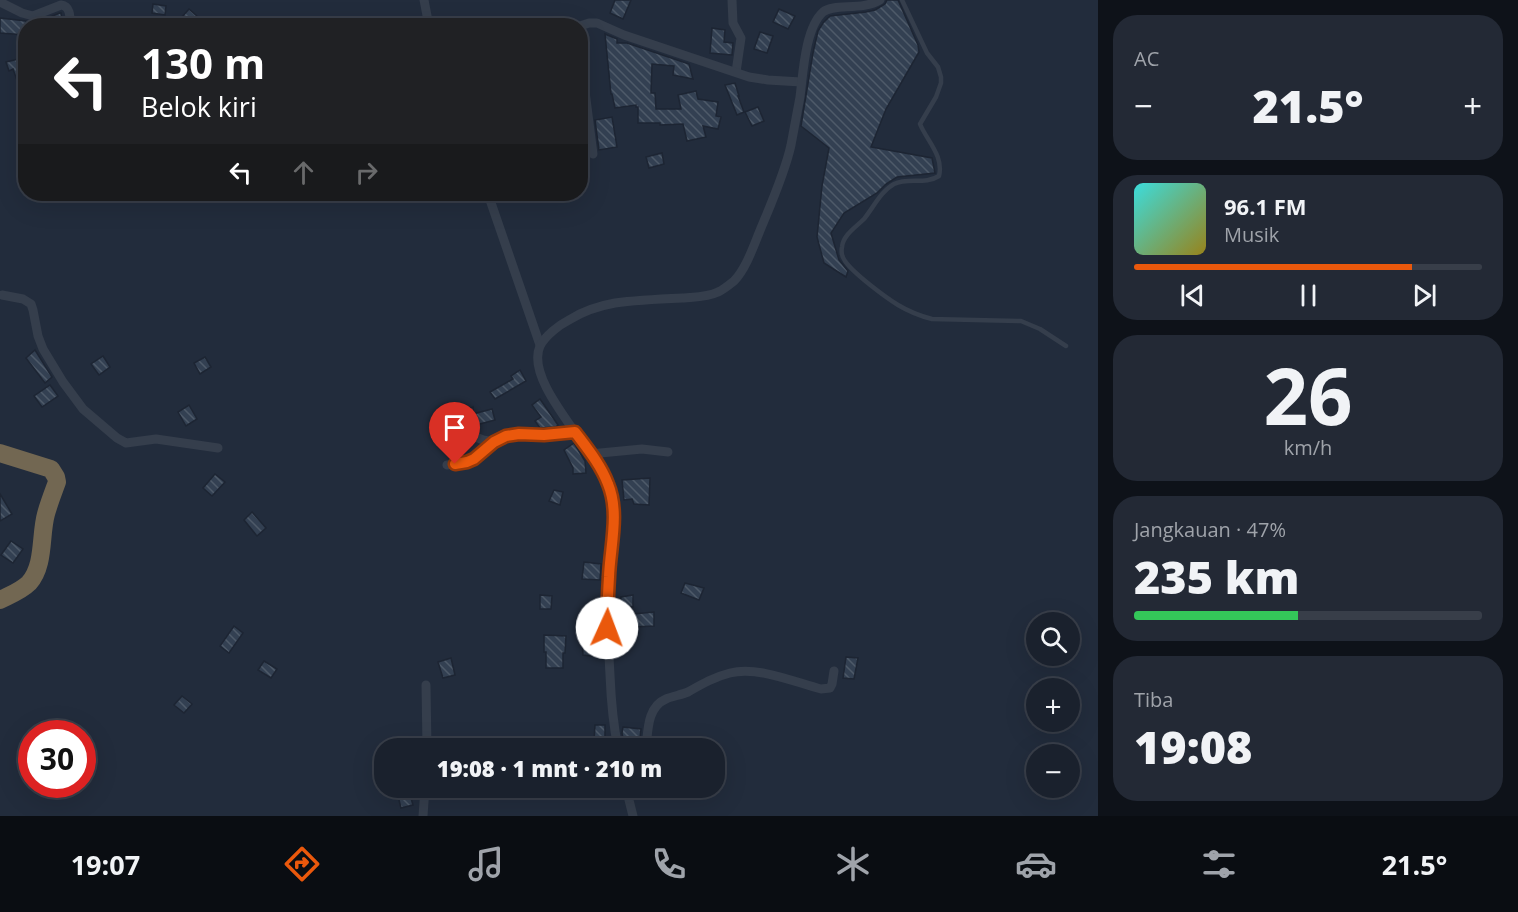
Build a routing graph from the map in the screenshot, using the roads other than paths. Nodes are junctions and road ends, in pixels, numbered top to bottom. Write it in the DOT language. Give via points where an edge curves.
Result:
graph roads {
  1 [pos="424,0"];
  2 [pos="732,0"];
  3 [pos="880,0"];
  4 [pos="902,0"];
  5 [pos="0,2"];
  6 [pos="69,18"];
  7 [pos="427,18"];
  8 [pos="588,23"];
  9 [pos="736,72"];
  10 [pos="801,82"];
  11 [pos="588,115"];
  12 [pos="593,154"];
  13 [pos="490,201"];
  14 [pos="1,293"];
  15 [pos="540,345"];
  16 [pos="1066,346"];
  17 [pos="575,432"];
  18 [pos="471,435"];
  19 [pos="494,442"];
  20 [pos="218,448"];
  21 [pos="668,452"];
  22 [pos="0,453"];
  23 [pos="591,454"];
  24 [pos="447,465"];
  25 [pos="0,600"];
  26 [pos="834,670"];
  27 [pos="426,685"];
  28 [pos="427,738"];
  29 [pos="617,738"];
  30 [pos="648,738"];
  31 [pos="424,798"];
  32 [pos="629,798"];
  33 [pos="423,816"];
  34 [pos="633,816"];
  1 -- 7 [label="street"];
  2 -- 9 [label="street" via="733,23 741,38"];
  3 -- 10 [label="street" via="824,12 812,31"];
  4 -- 16 [label="lane" via="941,77 936,97 920,124 936,153 939,176 889,187 844,239 842,256 861,277 919,315 932,319 1022,321"];
  5 -- 6 [label="street" via="32,16 61,5 67,7"];
  8 -- 9 [label="street" via="597,23"];
  9 -- 10 [label="street" via="759,79"];
  10 -- 15 [label="street" via="790,148 748,259 735,280 717,293 614,303 583,311 558,326"];
  11 -- 12 [label="street"];
  13 -- 15 [label="street"];
  14 -- 20 [label="street" via="31,304 43,349 63,382 83,410 117,438 126,443 156,439"];
  15 -- 17 [label="street" via="537,364 542,379"];
  17 -- 19 [label="street" via="512,434"];
  17 -- 23 [label="street"];
  18 -- 19 [label="street"];
  19 -- 24 [label="street" via="474,459"];
  21 -- 23 [label="street" via="642,449"];
  22 -- 25 [label="highway" via="51,469 57,482 45,515 40,555 32,579"];
  23 -- 29 [label="street" via="608,483 614,510 607,628"];
  26 -- 30 [label="street" via="832,684 826,689 758,671 732,672 704,682 655,708"];
  27 -- 28 [label="street"];
  31 -- 33 [label="street"];
  32 -- 34 [label="street"];
}
